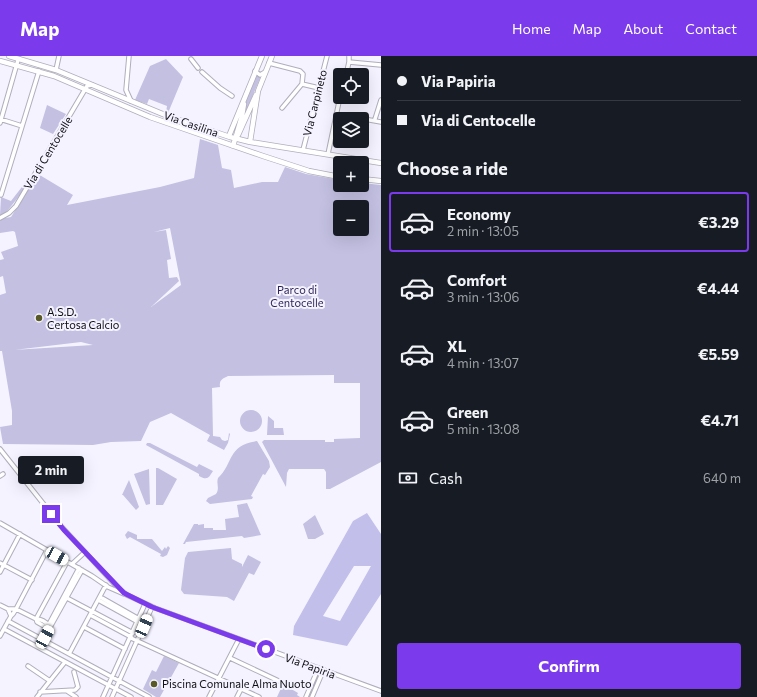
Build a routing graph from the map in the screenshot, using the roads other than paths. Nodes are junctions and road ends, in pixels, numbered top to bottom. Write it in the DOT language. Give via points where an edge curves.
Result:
graph roads {
  1 [pos="11,56"];
  2 [pos="59,56"];
  3 [pos="129,56"];
  4 [pos="262,56"];
  5 [pos="272,56"];
  6 [pos="327,56"];
  7 [pos="349,56"];
  8 [pos="20,59"];
  9 [pos="191,59"];
  10 [pos="0,61"];
  11 [pos="349,62"];
  12 [pos="269,63"];
  13 [pos="10,64"];
  14 [pos="17,65"];
  15 [pos="381,65"];
  16 [pos="198,68"];
  17 [pos="348,68"];
  18 [pos="56,70"];
  19 [pos="39,71"];
  20 [pos="256,71"];
  21 [pos="202,72"];
  22 [pos="265,72"];
  23 [pos="302,84"];
  24 [pos="92,85"];
  25 [pos="319,88"];
  26 [pos="86,89"];
  27 [pos="258,91"];
  28 [pos="232,96"];
  29 [pos="245,96"];
  30 [pos="381,100"];
  31 [pos="132,102"];
  32 [pos="282,108"];
  33 [pos="379,110"];
  34 [pos="375,119"];
  35 [pos="0,120"];
  36 [pos="369,120"];
  37 [pos="381,122"];
  38 [pos="22,126"];
  39 [pos="333,129"];
  40 [pos="229,136"];
  41 [pos="235,138"];
  42 [pos="250,142"];
  43 [pos="233,146"];
  44 [pos="303,150"];
  45 [pos="328,154"];
  46 [pos="381,163"];
  47 [pos="333,176"];
  48 [pos="369,180"];
  49 [pos="381,181"];
  50 [pos="1,195"];
  51 [pos="0,218"];
  52 [pos="0,449"];
  53 [pos="0,523"];
  54 [pos="20,534"];
  55 [pos="47,550"];
  56 [pos="85,552"];
  57 [pos="68,562"];
  58 [pos="2,564"];
  59 [pos="72,564"];
  60 [pos="80,569"];
  61 [pos="0,572"];
  62 [pos="32,580"];
  63 [pos="107,586"];
  64 [pos="127,594"];
  65 [pos="66,597"];
  66 [pos="101,600"];
  67 [pos="145,604"];
  68 [pos="0,605"];
  69 [pos="152,607"];
  70 [pos="8,609"];
  71 [pos="16,609"];
  72 [pos="93,613"];
  73 [pos="10,616"];
  74 [pos="36,619"];
  75 [pos="8,621"];
  76 [pos="138,621"];
  77 [pos="50,626"];
  78 [pos="85,628"];
  79 [pos="4,629"];
  80 [pos="0,636"];
  81 [pos="132,636"];
  82 [pos="239,639"];
  83 [pos="42,640"];
  84 [pos="138,641"];
  85 [pos="125,649"];
  86 [pos="70,655"];
  87 [pos="230,658"];
  88 [pos="121,660"];
  89 [pos="65,662"];
  90 [pos="128,663"];
  91 [pos="28,666"];
  92 [pos="318,669"];
  93 [pos="323,671"];
  94 [pos="74,672"];
  95 [pos="316,676"];
  96 [pos="113,678"];
  97 [pos="219,678"];
  98 [pos="320,678"];
  99 [pos="50,681"];
  100 [pos="120,681"];
  101 [pos="283,683"];
  102 [pos="109,685"];
  103 [pos="116,689"];
  104 [pos="241,689"];
  105 [pos="67,691"];
  106 [pos="381,691"];
  107 [pos="39,695"];
  108 [pos="76,697"];
  109 [pos="103,697"];
  110 [pos="112,697"];
  111 [pos="131,697"];
  112 [pos="149,697"];
  113 [pos="209,697"];
  114 [pos="236,697"];
  115 [pos="259,697"];
  116 [pos="306,697"];
  117 [pos="312,697"];
  1 -- 8 [label="main road, Via Casilina"];
  1 -- 13 [label="street" via="13,59"];
  2 -- 18 [label="street"];
  3 -- 31 [label="street" via="126,90"];
  4 -- 20 [label="main road"];
  5 -- 12 [label="main road"];
  6 -- 25 [label="street, Via Carpineto"];
  7 -- 11 [label="street"];
  8 -- 14 [label="street"];
  8 -- 18 [label="main road, Via Casilina"];
  9 -- 16 [label="street"];
  10 -- 13 [label="main road, Via Casilina"];
  11 -- 15 [label="street"];
  11 -- 17 [label="street"];
  12 -- 22 [label="main road"];
  12 -- 23 [label="street" via="300,71 303,74"];
  13 -- 14 [label="main road, Via Casilina"];
  14 -- 19 [label="main road, Via Casilina"];
  14 -- 35 [label="street"];
  18 -- 24 [label="main road, Via Casilina"];
  19 -- 26 [label="main road, Via Casilina"];
  19 -- 38 [label="street"];
  20 -- 22 [label="street" via="260,75"];
  20 -- 29 [label="main road"];
  21 -- 28 [label="street"];
  22 -- 27 [label="main road"];
  23 -- 25 [label="street"];
  23 -- 32 [label="street"];
  24 -- 26 [label="street, Via di Centocelle"];
  24 -- 31 [label="main road, Via Casilina"];
  25 -- 44 [label="street, Via Carpineto"];
  26 -- 43 [label="main road, Via Casilina" via="150,117"];
  26 -- 51 [label="street, Via di Centocelle" via="16,206"];
  27 -- 41 [label="main road"];
  27 -- 42 [label="main road"];
  29 -- 40 [label="main road"];
  29 -- 41 [label="main road"];
  30 -- 33 [label="street"];
  31 -- 40 [label="main road, Via Casilina"];
  33 -- 34 [label="street"];
  35 -- 38 [label="street"];
  36 -- 37 [label="street"];
  38 -- 50 [label="street"];
  39 -- 45 [label="street"];
  40 -- 41 [label="main road, Via Casilina"];
  41 -- 42 [label="main road, Via Casilina"];
  41 -- 43 [label="main road"];
  42 -- 44 [label="main road, Via Casilina"];
  43 -- 47 [label="main road, Via Casilina" via="309,171"];
  44 -- 45 [label="main road, Via Casilina"];
  45 -- 46 [label="main road, Via Casilina"];
  48 -- 49 [label="main road"];
  52 -- 56 [label="street"];
  53 -- 54 [label="street"];
  54 -- 55 [label="street"];
  54 -- 58 [label="street"];
  55 -- 57 [label="street"];
  55 -- 62 [label="street"];
  56 -- 59 [label="street"];
  56 -- 64 [label="street" via="119,589"];
  57 -- 59 [label="street"];
  57 -- 74 [label="street"];
  58 -- 61 [label="street"];
  58 -- 62 [label="street"];
  59 -- 60 [label="street"];
  60 -- 63 [label="street"];
  60 -- 65 [label="street"];
  62 -- 71 [label="street"];
  63 -- 64 [label="street"];
  63 -- 66 [label="street"];
  63 -- 72 [label="street"];
  64 -- 67 [label="street"];
  65 -- 72 [label="street"];
  65 -- 77 [label="street"];
  66 -- 72 [label="street"];
  66 -- 76 [label="street"];
  67 -- 69 [label="street"];
  67 -- 76 [label="street"];
  68 -- 70 [label="street"];
  69 -- 82 [label="street"];
  69 -- 84 [label="street"];
  70 -- 71 [label="street"];
  70 -- 73 [label="street"];
  71 -- 73 [label="street"];
  71 -- 74 [label="street"];
  72 -- 78 [label="street"];
  72 -- 81 [label="street"];
  73 -- 75 [label="street"];
  74 -- 77 [label="street" via="44,626"];
  75 -- 79 [label="street"];
  75 -- 83 [label="street"];
  76 -- 81 [label="street"];
  77 -- 83 [label="street"];
  78 -- 85 [label="street"];
  78 -- 86 [label="street"];
  79 -- 80 [label="street"];
  79 -- 89 [label="street"];
  81 -- 84 [label="street"];
  81 -- 85 [label="street"];
  82 -- 87 [label="street"];
  82 -- 92 [label="street, Via Papiria"];
  83 -- 86 [label="street"];
  84 -- 90 [label="street"];
  84 -- 97 [label="street"];
  85 -- 88 [label="street"];
  86 -- 96 [label="street"];
  87 -- 97 [label="street"];
  87 -- 101 [label="street"];
  88 -- 90 [label="street"];
  88 -- 96 [label="street"];
  89 -- 99 [label="street"];
  89 -- 102 [label="street"];
  90 -- 100 [label="street"];
  91 -- 99 [label="street"];
  92 -- 93 [label="street, Via Papiria"];
  92 -- 95 [label="street"];
  93 -- 98 [label="street"];
  93 -- 106 [label="street, Via Papiria"];
  94 -- 105 [label="street" via="78,687"];
  95 -- 98 [label="street" via="319,675"];
  95 -- 116 [label="street"];
  96 -- 100 [label="street"];
  96 -- 102 [label="street"];
  97 -- 104 [label="street"];
  97 -- 113 [label="street"];
  98 -- 117 [label="street"];
  99 -- 107 [label="street"];
  100 -- 103 [label="street"];
  100 -- 112 [label="street"];
  102 -- 103 [label="street"];
  102 -- 109 [label="street"];
  103 -- 110 [label="street"];
  103 -- 111 [label="street"];
  104 -- 114 [label="street"];
  104 -- 115 [label="street"];
  105 -- 107 [label="street"];
  105 -- 108 [label="street"];
}
